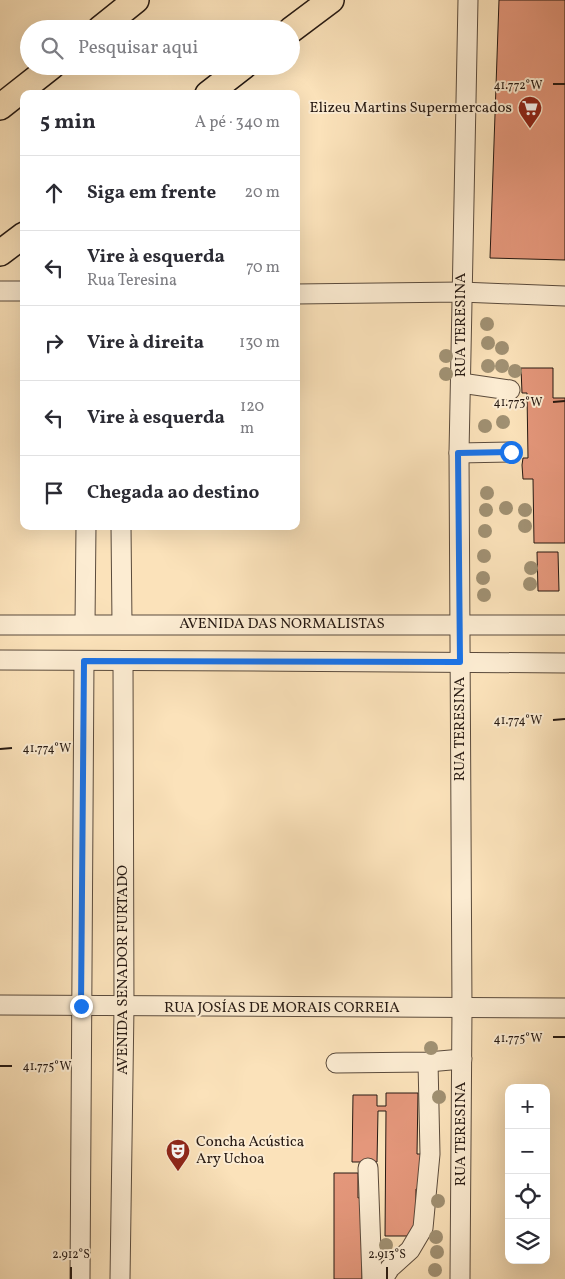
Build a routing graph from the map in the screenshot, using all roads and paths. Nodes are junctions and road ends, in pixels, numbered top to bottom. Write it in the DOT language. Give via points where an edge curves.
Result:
graph roads {
  1 [pos="136,0"];
  2 [pos="331,0"];
  3 [pos="468,0"];
  4 [pos="111,20"];
  5 [pos="300,23"];
  6 [pos="41,75"];
  7 [pos="232,75"];
  8 [pos="22,90"];
  9 [pos="213,90"];
  10 [pos="20,91"];
  11 [pos="0,107"];
  12 [pos="20,237"];
  13 [pos="0,253"];
  14 [pos="0,291"];
  15 [pos="20,291"];
  16 [pos="460,292"];
  17 [pos="300,294"];
  18 [pos="565,296"];
  19 [pos="462,383"];
  20 [pos="510,390"];
  21 [pos="511,452"];
  22 [pos="458,453"];
  23 [pos="86,530"];
  24 [pos="121,530"];
  25 [pos="85,624"];
  26 [pos="122,624"];
  27 [pos="565,624"];
  28 [pos="0,625"];
  29 [pos="458,625"];
  30 [pos="0,660"];
  31 [pos="84,661"];
  32 [pos="122,662"];
  33 [pos="460,662"];
  34 [pos="565,663"];
  35 [pos="0,1005"];
  36 [pos="81,1006"];
  37 [pos="124,1007"];
  38 [pos="565,1008"];
  39 [pos="462,1009"];
  40 [pos="462,1059"];
  41 [pos="428,1062"];
  42 [pos="336,1063"];
  43 [pos="462,1153"];
  44 [pos="430,1154"];
  45 [pos="368,1168"];
  46 [pos="80,1279"];
  47 [pos="120,1279"];
  48 [pos="372,1279"];
  49 [pos="383,1279"];
  50 [pos="460,1279"];
  1 -- 4 [label="main road"];
  2 -- 5 [label="main road"];
  3 -- 16 [label="street, RUA TERESINA"];
  6 -- 8 [label="main road"];
  7 -- 9 [label="main road"];
  10 -- 11 [label="main road"];
  12 -- 13 [label="main road"];
  14 -- 15 [label="street"];
  16 -- 17 [label="street"];
  16 -- 18 [label="street"];
  16 -- 19 [label="street, RUA TERESINA"];
  19 -- 20 [label="street"];
  19 -- 22 [label="street, RUA TERESINA"];
  21 -- 22 [label="street"];
  22 -- 29 [label="street, RUA TERESINA"];
  23 -- 25 [label="street"];
  24 -- 26 [label="street"];
  25 -- 26 [label="street, AVENIDA DAS NORMALISTAS"];
  25 -- 28 [label="street, AVENIDA DAS NORMALISTAS"];
  26 -- 29 [label="street, AVENIDA DAS NORMALISTAS"];
  27 -- 29 [label="street, AVENIDA DAS NORMALISTAS"];
  29 -- 33 [label="street, RUA TERESINA"];
  30 -- 31 [label="street"];
  31 -- 32 [label="street"];
  31 -- 36 [label="street"];
  32 -- 33 [label="street"];
  32 -- 37 [label="street, AVENIDA SENADOR FURTADO"];
  33 -- 34 [label="street"];
  33 -- 39 [label="street, RUA TERESINA"];
  35 -- 36 [label="street, RUA JOSÍAS DE MORAIS CORREIA"];
  36 -- 37 [label="street, RUA JOSÍAS DE MORAIS CORREIA"];
  36 -- 46 [label="street"];
  37 -- 39 [label="street, RUA JOSÍAS DE MORAIS CORREIA"];
  37 -- 47 [label="street, AVENIDA SENADOR FURTADO"];
  38 -- 39 [label="street, RUA JOSÍAS DE MORAIS CORREIA"];
  39 -- 40 [label="street, RUA TERESINA"];
  40 -- 41 [label="street"];
  40 -- 43 [label="street, RUA TERESINA"];
  41 -- 42 [label="street"];
  41 -- 44 [label="street"];
  43 -- 44 [label="street"];
  43 -- 50 [label="street, RUA TERESINA"];
  44 -- 49 [label="street" via="423,1228 410,1250"];
  45 -- 48 [label="street"];
}
